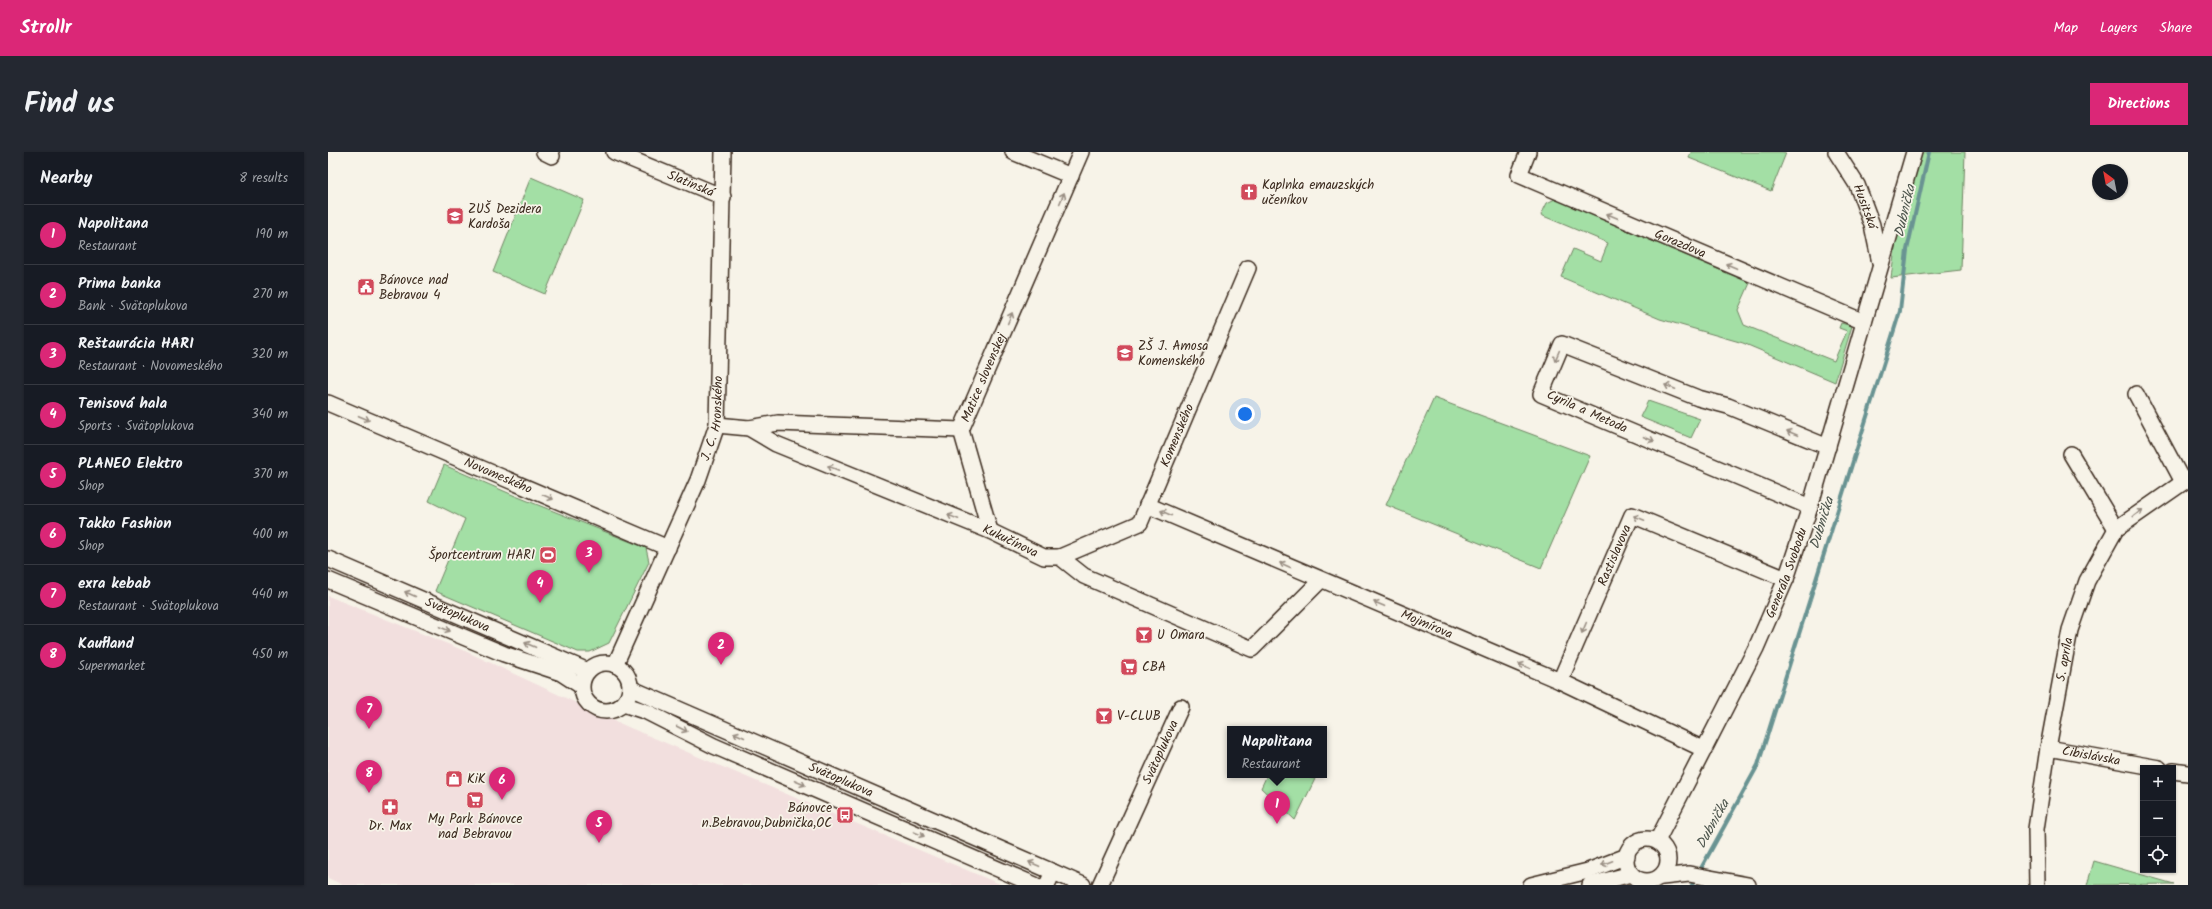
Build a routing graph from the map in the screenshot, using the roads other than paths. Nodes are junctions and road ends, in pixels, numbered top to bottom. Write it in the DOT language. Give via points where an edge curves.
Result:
graph roads {
  1 [pos="614,152"];
  2 [pos="723,152"];
  3 [pos="1013,152"];
  4 [pos="1081,152"];
  5 [pos="1528,152"];
  6 [pos="1836,152"];
  7 [pos="1914,152"];
  8 [pos="1071,176"];
  9 [pos="723,197"];
  10 [pos="1881,266"];
  11 [pos="1248,268"];
  12 [pos="1864,322"];
  13 [pos="2136,394"];
  14 [pos="328,403"];
  15 [pos="717,425"];
  16 [pos="748,428"];
  17 [pos="961,430"];
  18 [pos="1828,447"];
  19 [pos="2071,454"];
  20 [pos="2186,481"];
  21 [pos="1147,505"];
  22 [pos="1810,507"];
  23 [pos="990,531"];
  24 [pos="2113,534"];
  25 [pos="668,548"];
  26 [pos="1060,557"];
  27 [pos="328,559"];
  28 [pos="1786,578"];
  29 [pos="328,580"];
  30 [pos="1321,580"];
  31 [pos="615,665"];
  32 [pos="588,671"];
  33 [pos="1560,681"];
  34 [pos="581,686"];
  35 [pos="630,688"];
  36 [pos="623,704"];
  37 [pos="1181,707"];
  38 [pos="2048,748"];
  39 [pos="1703,749"];
  40 [pos="2142,765"];
  41 [pos="2176,771"];
  42 [pos="2188,773"];
  43 [pos="1657,841"];
  44 [pos="1627,856"];
  45 [pos="1669,861"];
  46 [pos="1631,874"];
  47 [pos="1690,874"];
  48 [pos="1662,877"];
  49 [pos="1050,879"];
  50 [pos="1035,885"];
  51 [pos="1083,885"];
  52 [pos="1100,885"];
  53 [pos="1531,885"];
  54 [pos="1590,885"];
  55 [pos="1748,885"];
  56 [pos="2037,885"];
  1 -- 9 [label="street, Slatinská"];
  2 -- 9 [label="street, J. C. Hronského"];
  3 -- 8 [label="street"];
  4 -- 8 [label="street, Matice slovenskej"];
  12 -- 5 [label="street, Gorazdova, one-way" via="1518,175"];
  6 -- 10 [label="street, Husitská" via="1857,185 1872,225"];
  7 -- 10 [label="street, Generála Svobodu"];
  17 -- 8 [label="street, Matice slovenskej, one-way"];
  9 -- 15 [label="street, J. C. Hronského"];
  10 -- 12 [label="street, Generála Svobodu"];
  11 -- 21 [label="street, Komenského"];
  12 -- 18 [label="street, Generála Svobodu"];
  13 -- 20 [label="street"];
  14 -- 25 [label="street, Novomeského, one-way"];
  15 -- 16 [label="street, Kukučínova"];
  15 -- 25 [label="street, J. C. Hronského" via="698,480"];
  16 -- 17 [label="street, Matice slovenskej" via="778,423"];
  23 -- 16 [label="street, Kukučínova, one-way" via="776,444"];
  17 -- 23 [label="street"];
  18 -- 22 [label="street, Generála Svobodu"];
  18 -- 22 [label="street, Cyrila a Metoda, one-way" via="1728,406 1698,398 1562,344 1541,394"];
  19 -- 24 [label="street"];
  24 -- 20 [label="street, 5. apríla, one-way"];
  21 -- 26 [label="street, Komenského" via="1140,523"];
  30 -- 21 [label="street, Mojmírova, one-way"];
  22 -- 28 [label="street, Generála Svobodu"];
  23 -- 26 [label="street, Kukučínova" via="1044,557"];
  24 -- 38 [label="street, 5. apríla" via="2087,581 2070,630"];
  25 -- 31 [label="street, J. C. Hronského"];
  26 -- 30 [label="street" via="1084,576 1252,649"];
  32 -- 27 [label="street, Svätoplukova, one-way"];
  28 -- 33 [label="street, Rastislavova, one-way" via="1632,515"];
  28 -- 39 [label="street, Generála Svobodu" via="1756,648"];
  29 -- 34 [label="street, Svätoplukova, one-way" via="504,654 561,673"];
  33 -- 30 [label="street, Mojmírova, one-way"];
  31 -- 32 [label="street" via="601,663"];
  31 -- 35 [label="street" via="628,677"];
  32 -- 34 [label="street"];
  33 -- 39 [label="street, Mojmírova"];
  34 -- 36 [label="street" via="583,697 594,709 611,711"];
  35 -- 36 [label="street"];
  49 -- 35 [label="street, Svätoplukova, one-way"];
  36 -- 50 [label="street, Svätoplukova, one-way" via="647,712 714,746"];
  37 -- 52 [label="street, Svätoplukova"];
  38 -- 40 [label="street, Cibislávska"];
  38 -- 56 [label="street, 5. apríla" via="2036,829"];
  39 -- 43 [label="street, Generála Svobodu"];
  41 -- 42 [label="street"];
  43 -- 44 [label="street" via="1646,839 1634,844"];
  43 -- 45 [label="street" via="1666,849"];
  44 -- 46 [label="street" via="1627,866"];
  44 -- 53 [label="street, one-way" via="1588,871"];
  45 -- 47 [label="street"];
  45 -- 48 [label="street"];
  46 -- 48 [label="street" via="1648,882"];
  46 -- 54 [label="street"];
  47 -- 48 [label="street"];
  47 -- 55 [label="street"];
  49 -- 51 [label="street, Svätoplukova"];
}
